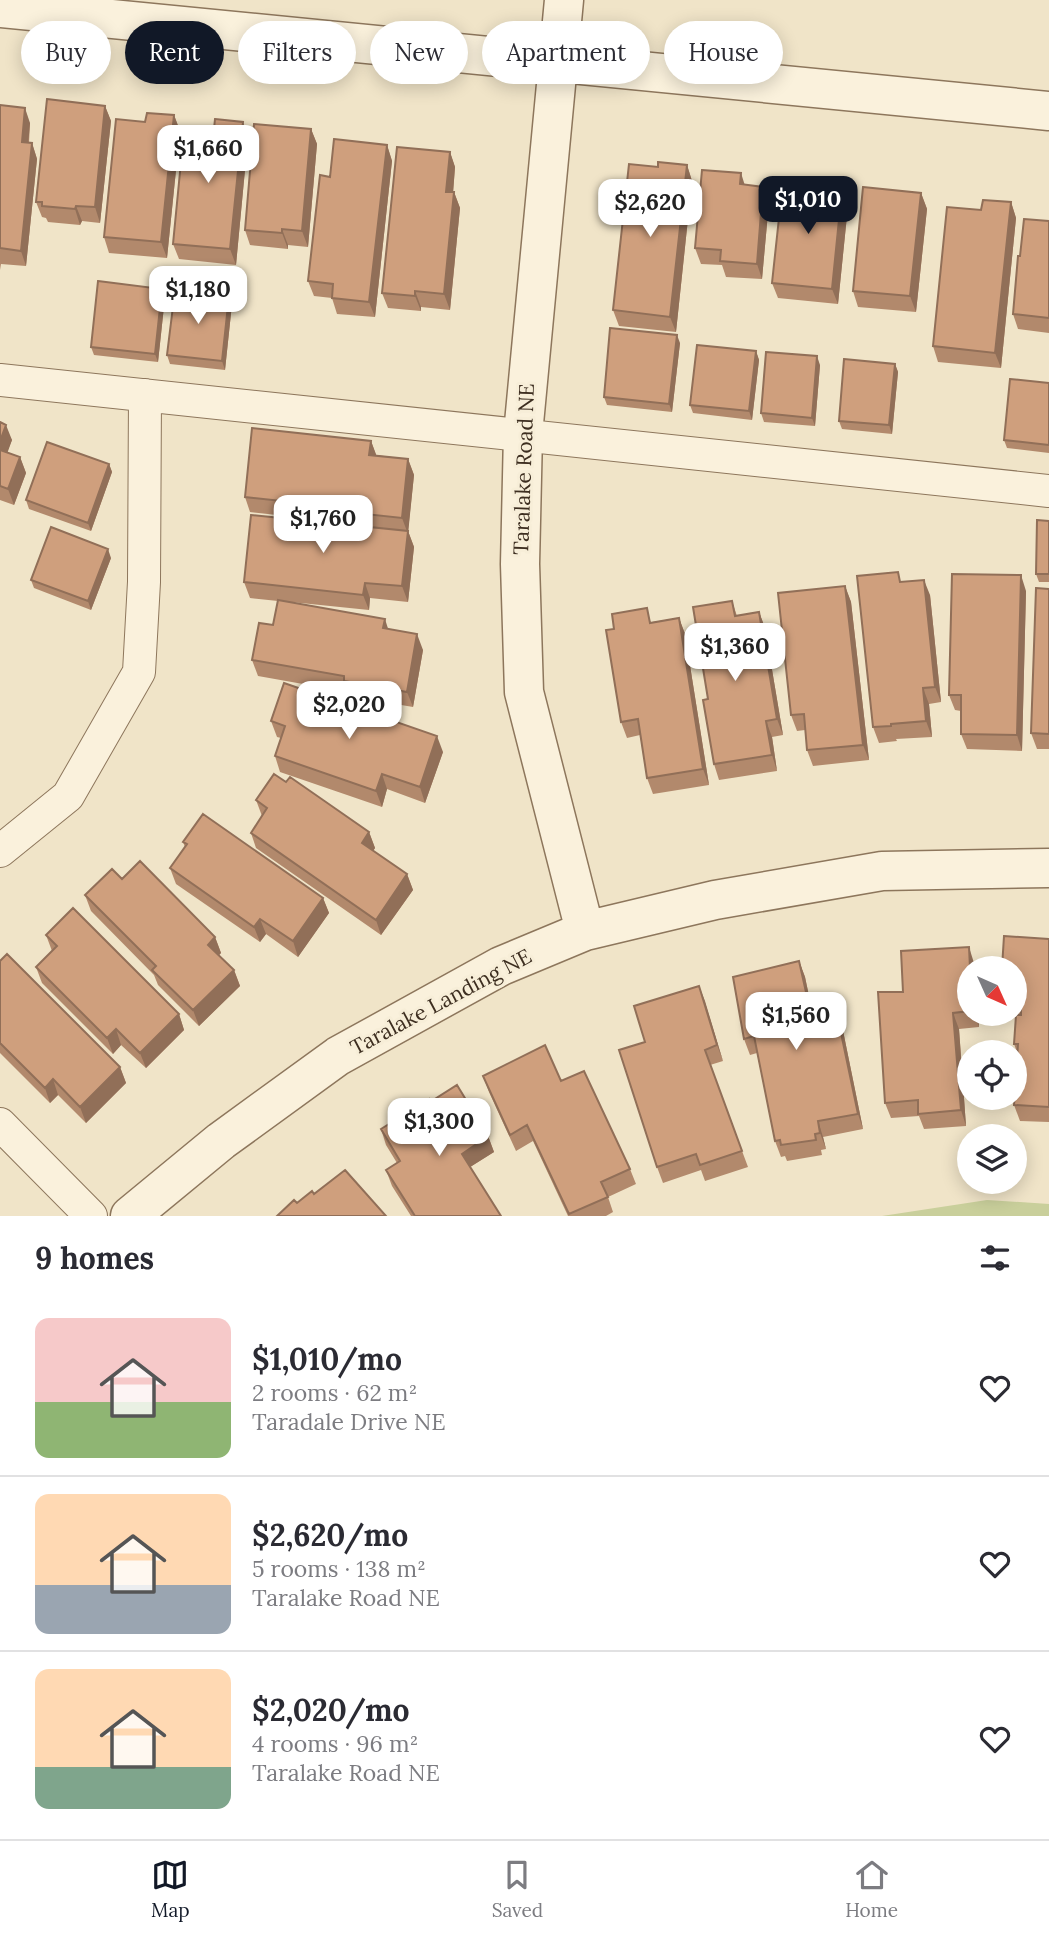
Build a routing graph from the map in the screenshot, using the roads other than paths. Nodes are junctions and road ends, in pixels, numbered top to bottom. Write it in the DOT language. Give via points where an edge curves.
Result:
graph roads {
  1 [pos="564,0"];
  2 [pos="0,8"];
  3 [pos="562,21"];
  4 [pos="482,55"];
  5 [pos="650,71"];
  6 [pos="555,84"];
  7 [pos="1049,111"];
  8 [pos="0,380"];
  9 [pos="145,395"];
  10 [pos="523,434"];
  11 [pos="1049,491"];
  12 [pos="0,851"];
  13 [pos="1049,867"];
  14 [pos="585,931"];
  15 [pos="0,1124"];
  16 [pos="91,1216"];
  17 [pos="130,1216"];
  1 -- 3 [label="street, Taralake Road NE"];
  2 -- 4 [label="street"];
  5 -- 7 [label="street"];
  6 -- 10 [label="street, Taralake Road NE"];
  8 -- 9 [label="lane"];
  9 -- 10 [label="lane"];
  9 -- 12 [label="lane" via="139,672 68,796"];
  10 -- 11 [label="lane"];
  10 -- 14 [label="street, Taralake Road NE" via="520,564 524,692"];
  13 -- 14 [label="street, Taralake Landing NE" via="881,871 715,900"];
  14 -- 17 [label="street, Taralake Landing NE" via="501,967 338,1056 221,1141"];
  15 -- 16 [label="lane"];
}
